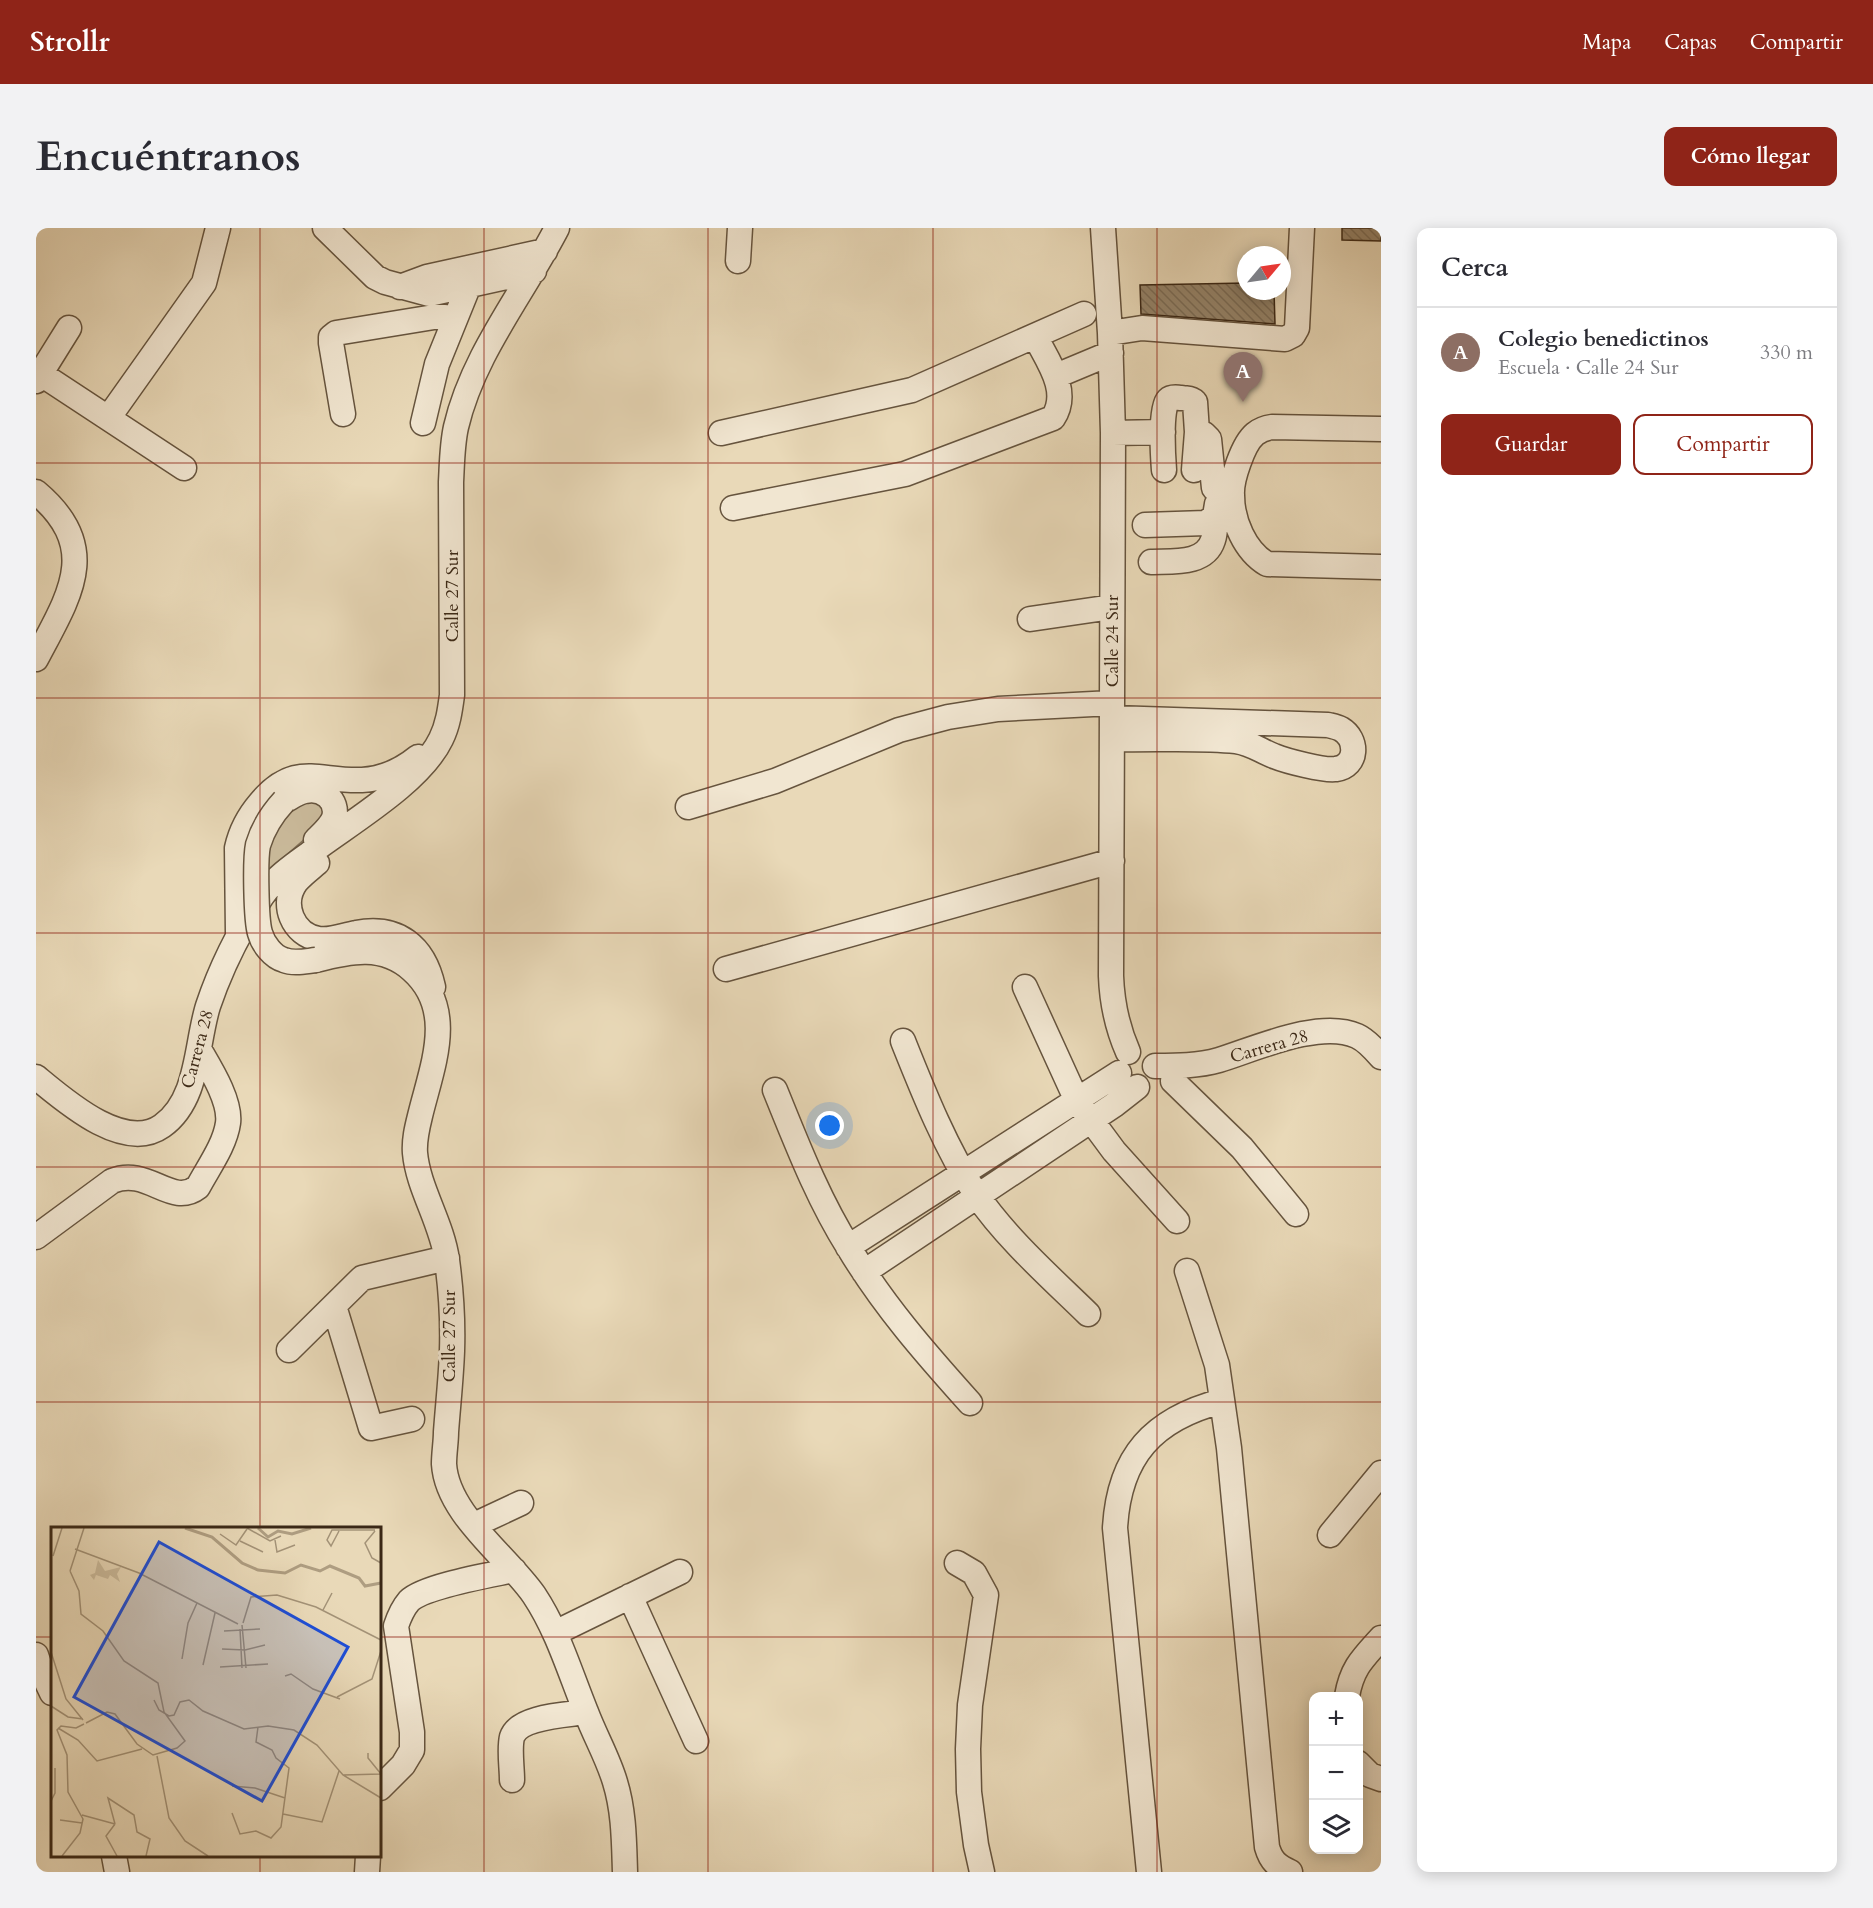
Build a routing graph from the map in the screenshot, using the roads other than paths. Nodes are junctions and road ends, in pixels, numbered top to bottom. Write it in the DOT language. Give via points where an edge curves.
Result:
graph roads {
  1 [pos="218,228"];
  2 [pos="325,228"];
  3 [pos="557,228"];
  4 [pos="740,228"];
  5 [pos="1103,228"];
  6 [pos="1302,228"];
  7 [pos="540,261"];
  8 [pos="738,261"];
  9 [pos="471,276"];
  10 [pos="496,279"];
  11 [pos="512,304"];
  12 [pos="1084,314"];
  13 [pos="454,321"];
  14 [pos="69,328"];
  15 [pos="1035,336"];
  16 [pos="1111,343"];
  17 [pos="1056,376"];
  18 [pos="38,377"];
  19 [pos="343,414"];
  20 [pos="109,417"];
  21 [pos="423,423"];
  22 [pos="1381,429"];
  23 [pos="1163,432"];
  24 [pos="1197,432"];
  25 [pos="1113,433"];
  26 [pos="721,434"];
  27 [pos="184,468"];
  28 [pos="1164,470"];
  29 [pos="1194,470"];
  30 [pos="36,492"];
  31 [pos="1222,501"];
  32 [pos="734,508"];
  33 [pos="1145,525"];
  34 [pos="1151,562"];
  35 [pos="1381,567"];
  36 [pos="1113,607"];
  37 [pos="1030,619"];
  38 [pos="36,659"];
  39 [pos="1113,720"];
  40 [pos="446,727"];
  41 [pos="312,775"];
  42 [pos="339,778"];
  43 [pos="404,784"];
  44 [pos="284,801"];
  45 [pos="688,807"];
  46 [pos="346,826"];
  47 [pos="1112,861"];
  48 [pos="282,874"];
  49 [pos="238,939"];
  50 [pos="223,966"];
  51 [pos="726,969"];
  52 [pos="1025,987"];
  53 [pos="437,1007"];
  54 [pos="903,1041"];
  55 [pos="199,1049"];
  56 [pos="1381,1057"];
  57 [pos="1144,1073"];
  58 [pos="36,1077"];
  59 [pos="775,1090"];
  60 [pos="1084,1110"];
  61 [pos="963,1174"];
  62 [pos="977,1196"];
  63 [pos="1296,1215"];
  64 [pos="1177,1221"];
  65 [pos="36,1238"];
  66 [pos="848,1247"];
  67 [pos="447,1258"];
  68 [pos="1186,1271"];
  69 [pos="864,1272"];
  70 [pos="334,1306"];
  71 [pos="1088,1314"];
  72 [pos="289,1350"];
  73 [pos="1222,1401"];
  74 [pos="970,1403"];
  75 [pos="412,1419"];
  76 [pos="1381,1473"];
  77 [pos="521,1503"];
  78 [pos="474,1526"];
  79 [pos="1330,1534"];
  80 [pos="957,1563"];
  81 [pos="514,1570"];
  82 [pos="680,1572"];
  83 [pos="630,1596"];
  84 [pos="555,1633"];
  85 [pos="1381,1638"];
  86 [pos="36,1654"];
  87 [pos="51,1691"];
  88 [pos="1348,1692"];
  89 [pos="586,1712"];
  90 [pos="696,1740"];
  91 [pos="1363,1767"];
  92 [pos="1381,1779"];
  93 [pos="512,1780"];
  94 [pos="381,1787"];
  95 [pos="114,1857"];
  96 [pos="368,1857"];
  97 [pos="117,1872"];
  98 [pos="367,1872"];
  99 [pos="626,1872"];
  100 [pos="982,1872"];
  101 [pos="1149,1872"];
  102 [pos="1290,1872"];
  1 -- 20 [label="street" via="204,283"];
  2 -- 9 [label="street" via="375,277 400,287 427,277"];
  3 -- 7 [label="street, Calle 27 Sur"];
  4 -- 8 [label="street"];
  5 -- 16 [label="street, Calle 24 Sur"];
  6 -- 16 [label="street" via="1297,328 1293,335 1285,339 1142,328"];
  7 -- 9 [label="street"];
  7 -- 10 [label="street"];
  7 -- 11 [label="street, Calle 27 Sur"];
  9 -- 10 [label="street"];
  9 -- 13 [label="street"];
  10 -- 11 [label="street" via="507,290"];
  11 -- 40 [label="street, Calle 27 Sur" via="474,376 453,448 452,695"];
  12 -- 15 [label="street"];
  13 -- 19 [label="street" via="435,316 331,337"];
  13 -- 21 [label="street" via="437,364"];
  14 -- 18 [label="street"];
  15 -- 17 [label="street"];
  15 -- 26 [label="street" via="912,390"];
  16 -- 17 [label="street"];
  16 -- 25 [label="street, Calle 24 Sur"];
  17 -- 32 [label="street" via="1059,398 1053,418 905,474"];
  18 -- 20 [label="street"];
  20 -- 27 [label="street"];
  22 -- 31 [label="street" via="1262,429 1253,436 1239,461"];
  23 -- 24 [label="street" via="1165,407 1172,397 1195,402"];
  23 -- 25 [label="street"];
  23 -- 28 [label="street"];
  24 -- 29 [label="street"];
  24 -- 31 [label="street" via="1209,439 1214,488"];
  25 -- 36 [label="street, Calle 24 Sur"];
  30 -- 38 [label="street" via="54,506 66,524 75,566 62,611"];
  31 -- 33 [label="street" via="1206,523"];
  31 -- 34 [label="street" via="1208,552 1189,561"];
  31 -- 35 [label="street" via="1248,546 1267,564"];
  36 -- 37 [label="street"];
  36 -- 39 [label="street, Calle 24 Sur"];
  39 -- 39 [label="street" via="1238,741 1319,769 1335,770 1353,759 1354,749 1348,736 1340,728 1328,725"];
  39 -- 45 [label="street" via="998,709 948,717 899,730 775,781"];
  39 -- 47 [label="street, Calle 24 Sur"];
  40 -- 42 [label="street" via="428,750 398,770 379,778"];
  40 -- 43 [label="street, Calle 27 Sur" via="424,765"];
  41 -- 42 [label="street"];
  41 -- 44 [label="street"];
  41 -- 49 [label="street" via="291,778 279,785 247,819 237,848"];
  42 -- 46 [label="street" via="348,783 357,799"];
  43 -- 46 [label="street, Calle 27 Sur"];
  43 -- 53 [label="street, Calle 27 Sur" via="296,883 289,904 297,927 320,940 372,931 406,940 425,961"];
  44 -- 48 [label="street" via="304,791 317,790 325,793 335,810 333,820"];
  44 -- 53 [label="street, bridge" via="264,829 256,859 260,933 267,947 283,960 295,962 352,951 387,954 415,973 429,989"];
  46 -- 48 [label="street, Calle 27 Sur"];
  47 -- 51 [label="street"];
  47 -- 57 [label="street, Calle 24 Sur" via="1112,1003 1118,1028"];
  48 -- 49 [label="street, Calle 27 Sur" via="262,897"];
  49 -- 50 [label="street, Calle 27 Sur"];
  50 -- 55 [label="street, Carrera 28" via="207,1007"];
  52 -- 60 [label="street"];
  53 -- 67 [label="street, Calle 27 Sur" via="436,1045 414,1142 415,1160"];
  54 -- 61 [label="street"];
  55 -- 58 [label="street, Carrera 28" via="188,1090 177,1110 163,1126 146,1134 120,1132 74,1108"];
  55 -- 65 [label="street" via="218,1084 229,1122 198,1187 182,1195 133,1176 122,1177"];
  56 -- 57 [label="street, Carrera 28" via="1357,1036 1312,1032 1218,1060"];
  57 -- 60 [label="street"];
  57 -- 63 [label="street" via="1242,1148"];
  59 -- 66 [label="street" via="801,1155"];
  60 -- 61 [label="street"];
  60 -- 62 [label="street"];
  60 -- 64 [label="street" via="1127,1166"];
  61 -- 62 [label="street"];
  61 -- 66 [label="street"];
  62 -- 69 [label="street"];
  62 -- 71 [label="street" via="1014,1240"];
  66 -- 69 [label="street"];
  67 -- 70 [label="street" via="362,1278"];
  67 -- 78 [label="street, Calle 27 Sur" via="452,1349 444,1462 447,1483"];
  68 -- 73 [label="street" via="1217,1365"];
  69 -- 74 [label="street" via="923,1351"];
  70 -- 72 [label="street"];
  70 -- 75 [label="street" via="371,1428"];
  73 -- 101 [label="street" via="1183,1413 1154,1434 1131,1464 1116,1506 1114,1528"];
  73 -- 102 [label="street" via="1267,1847 1272,1861"];
  76 -- 79 [label="street"];
  77 -- 78 [label="street"];
  78 -- 81 [label="street, Calle 27 Sur"];
  80 -- 100 [label="street" via="974,1573 986,1595 970,1705 968,1749 969,1792"];
  81 -- 84 [label="street, Calle 27 Sur"];
  81 -- 94 [label="street" via="428,1591 410,1599 402,1610 396,1626 412,1750"];
  82 -- 83 [label="street"];
  83 -- 84 [label="street"];
  83 -- 90 [label="street"];
  84 -- 89 [label="street, Calle 27 Sur"];
  85 -- 88 [label="street" via="1360,1661"];
  86 -- 87 [label="street"];
  89 -- 93 [label="street" via="528,1722 517,1728 512,1738"];
  89 -- 99 [label="street, Calle 27 Sur" via="615,1782 624,1821"];
  91 -- 92 [label="street"];
  95 -- 97 [label="street"];
  96 -- 98 [label="street"];
}
